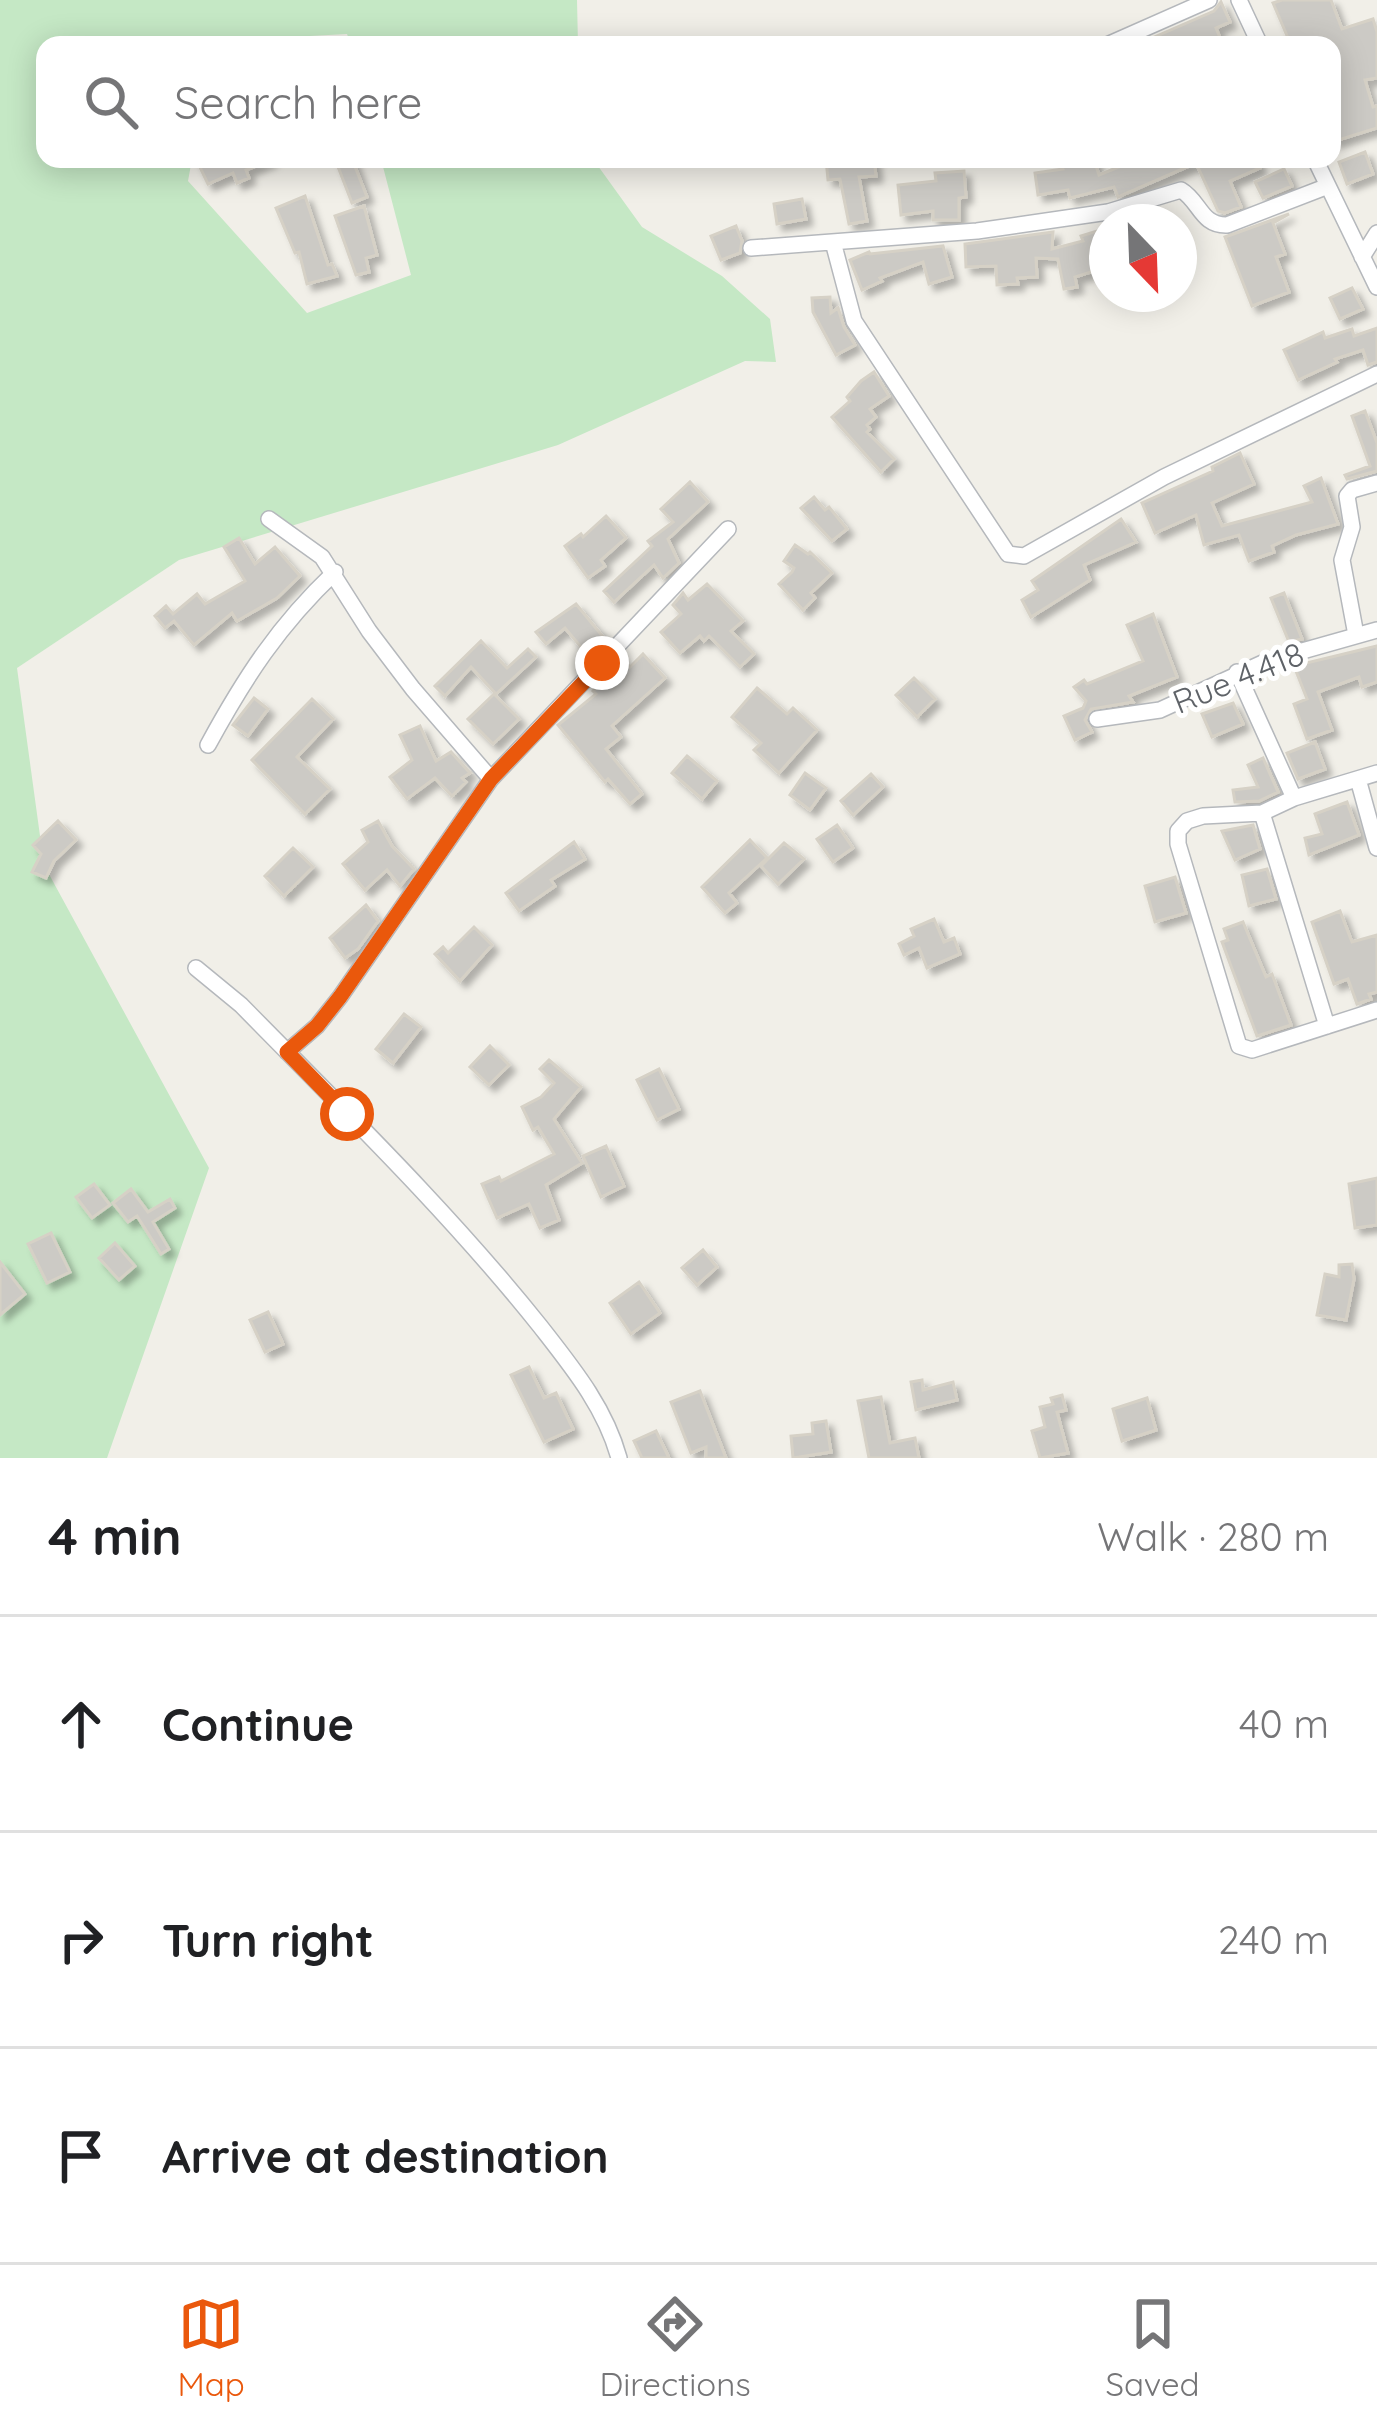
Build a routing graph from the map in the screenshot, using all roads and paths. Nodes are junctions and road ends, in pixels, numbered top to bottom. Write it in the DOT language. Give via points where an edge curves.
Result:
graph roads {
  1 [pos="1208,0"];
  2 [pos="1239,0"];
  3 [pos="1127,36"];
  4 [pos="1256,36"];
  5 [pos="1319,168"];
  6 [pos="1328,186"];
  7 [pos="1376,235"];
  8 [pos="833,242"];
  9 [pos="751,248"];
  10 [pos="1362,257"];
  11 [pos="1377,287"];
  12 [pos="1377,374"];
  13 [pos="1377,483"];
  14 [pos="269,519"];
  15 [pos="728,529"];
  16 [pos="335,572"];
  17 [pos="1377,630"];
  18 [pos="1356,635"];
  19 [pos="1238,672"];
  20 [pos="1097,719"];
  21 [pos="208,745"];
  22 [pos="1377,773"];
  23 [pos="491,779"];
  24 [pos="1358,779"];
  25 [pos="1294,798"];
  26 [pos="1262,813"];
  27 [pos="1377,848"];
  28 [pos="196,968"];
  29 [pos="1377,1010"];
  30 [pos="1327,1026"];
  31 [pos="287,1052"];
  32 [pos="619,1458"];
  1 -- 3 [label="street"];
  2 -- 4 [label="street"];
  5 -- 6 [label="street"];
  6 -- 8 [label="street" via="1227,225 1207,220 1181,190 1108,212"];
  6 -- 10 [label="street"];
  7 -- 10 [label="street"];
  8 -- 9 [label="street"];
  8 -- 12 [label="street" via="854,322 1016,557"];
  10 -- 11 [label="street"];
  13 -- 18 [label="street" via="1347,496 1352,527 1342,560"];
  14 -- 16 [label="street"];
  15 -- 23 [label="street"];
  16 -- 21 [label="street" via="266,645"];
  16 -- 23 [label="street" via="369,631"];
  17 -- 18 [label="street, Rue 4.418"];
  18 -- 19 [label="street, Rue 4.418"];
  19 -- 20 [label="street, Rue 4.418" via="1160,710"];
  19 -- 25 [label="street"];
  22 -- 24 [label="street"];
  23 -- 31 [label="street" via="340,997"];
  24 -- 25 [label="street"];
  24 -- 27 [label="street"];
  25 -- 26 [label="street"];
  26 -- 30 [label="street"];
  26 -- 30 [label="street" via="1203,816 1178,831 1239,1046 1252,1050"];
  28 -- 31 [label="street"];
  29 -- 30 [label="street"];
  31 -- 32 [label="street" via="496,1271 584,1382"];
}
